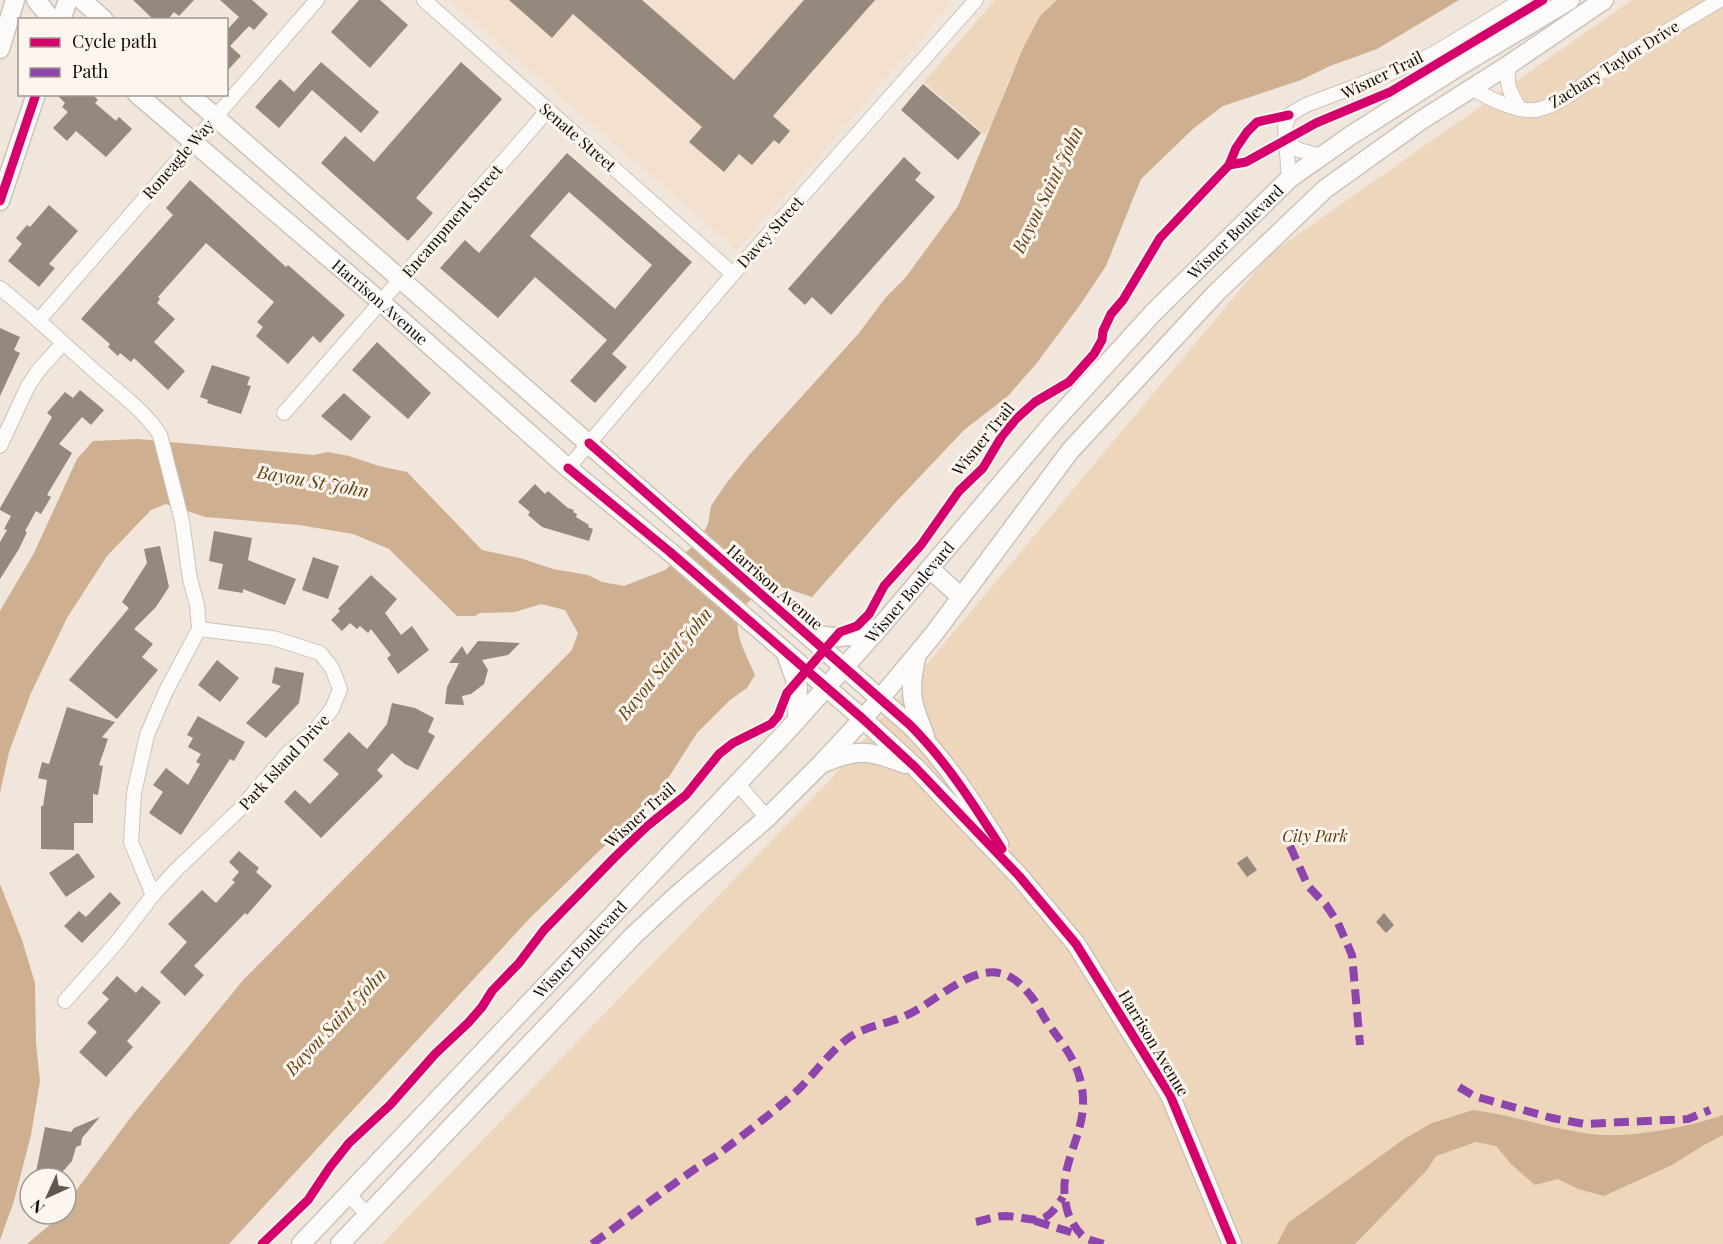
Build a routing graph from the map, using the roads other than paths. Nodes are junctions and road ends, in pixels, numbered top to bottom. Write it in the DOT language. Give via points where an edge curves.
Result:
graph roads {
  1 [pos="15,0"];
  2 [pos="36,0"];
  3 [pos="68,0"];
  4 [pos="82,0"];
  5 [pos="317,0"];
  6 [pos="424,0"];
  7 [pos="976,0"];
  8 [pos="1522,0"];
  9 [pos="1570,0"];
  10 [pos="1604,0"];
  11 [pos="1720,0"];
  12 [pos="50,18"];
  13 [pos="62,18"];
  14 [pos="102,18"];
  15 [pos="0,49"];
  16 [pos="1510,64"];
  17 [pos="1472,88"];
  18 [pos="35,96"];
  19 [pos="139,96"];
  20 [pos="191,96"];
  21 [pos="1520,109"];
  22 [pos="548,110"];
  23 [pos="214,117"];
  24 [pos="1284,141"];
  25 [pos="193,142"];
  26 [pos="1321,156"];
  27 [pos="1289,179"];
  28 [pos="0,201"];
  29 [pos="1195,271"];
  30 [pos="733,274"];
  31 [pos="400,280"];
  32 [pos="0,288"];
  33 [pos="1216,293"];
  34 [pos="382,303"];
  35 [pos="39,320"];
  36 [pos="63,343"];
  37 [pos="284,413"];
  38 [pos="589,443"];
  39 [pos="0,446"];
  40 [pos="568,468"];
  41 [pos="930,569"];
  42 [pos="961,597"];
  43 [pos="881,626"];
  44 [pos="199,629"];
  45 [pos="804,632"];
  46 [pos="784,653"];
  47 [pos="916,656"];
  48 [pos="844,667"];
  49 [pos="826,688"];
  50 [pos="880,698"];
  51 [pos="797,719"];
  52 [pos="863,719"];
  53 [pos="928,743"];
  54 [pos="822,764"];
  55 [pos="915,768"];
  56 [pos="737,783"];
  57 [pos="767,818"];
  58 [pos="1019,876"];
  59 [pos="153,895"];
  60 [pos="65,1000"];
  61 [pos="348,1194"];
  62 [pos="367,1214"];
  63 [pos="301,1244"];
  64 [pos="340,1244"];
  65 [pos="1232,1244"];
  1 -- 15 [label="street"];
  2 -- 12 [label="street"];
  3 -- 13 [label="street"];
  4 -- 14 [label="street"];
  5 -- 23 [label="street, Roneagle Way"];
  6 -- 22 [label="street, Senate Street"];
  7 -- 30 [label="street, Davey Street"];
  8 -- 24 [label="street" via="1433,54 1296,110 1284,126"];
  9 -- 26 [label="street, Wisner Boulevard"];
  10 -- 16 [label="street, Wisner Boulevard"];
  11 -- 21 [label="street, Zachary Taylor Drive" via="1558,101 1539,110"];
  16 -- 17 [label="street, Wisner Boulevard"];
  16 -- 21 [label="street" via="1506,75 1509,92"];
  17 -- 21 [label="street, Zachary Taylor Drive"];
  17 -- 33 [label="street, Wisner Boulevard" via="1325,189"];
  18 -- 28 [label="street"];
  19 -- 25 [label="street, Harrison Avenue"];
  20 -- 23 [label="street, Harrison Avenue"];
  22 -- 30 [label="street, Senate Street"];
  22 -- 31 [label="street, Encampment Street"];
  23 -- 25 [label="street, Roneagle Way"];
  23 -- 31 [label="street, Harrison Avenue"];
  24 -- 26 [label="street"];
  24 -- 27 [label="street"];
  25 -- 34 [label="street, Harrison Avenue"];
  25 -- 35 [label="street, Roneagle Way"];
  26 -- 27 [label="street, Wisner Boulevard"];
  27 -- 29 [label="street, Wisner Boulevard"];
  29 -- 33 [label="street"];
  29 -- 41 [label="street, Wisner Boulevard" via="1051,425"];
  30 -- 38 [label="street, Davey Street"];
  31 -- 34 [label="street, Encampment Street"];
  31 -- 38 [label="street, Harrison Avenue"];
  32 -- 35 [label="street"];
  33 -- 42 [label="street, Wisner Boulevard" via="1070,451"];
  34 -- 37 [label="street, Encampment Street"];
  34 -- 40 [label="street, Harrison Avenue"];
  35 -- 36 [label="street"];
  36 -- 39 [label="street" via="28,386"];
  36 -- 44 [label="street" via="133,405 160,435 182,521"];
  38 -- 40 [label="street, Davey Street"];
  38 -- 45 [label="street, Harrison Avenue"];
  40 -- 46 [label="street, Harrison Avenue"];
  41 -- 42 [label="street"];
  41 -- 43 [label="street, Wisner Boulevard"];
  42 -- 47 [label="street, Wisner Boulevard"];
  43 -- 45 [label="street" via="844,638"];
  43 -- 48 [label="street, Wisner Boulevard"];
  44 -- 59 [label="street" via="147,735 134,793 131,842"];
  44 -- 59 [label="street, Park Island Drive" via="273,638 320,653 340,688 332,709 315,730 288,753 238,811"];
  45 -- 48 [label="street, Harrison Avenue"];
  46 -- 49 [label="street, Harrison Avenue"];
  46 -- 51 [label="street" via="798,687"];
  47 -- 50 [label="street, Wisner Boulevard"];
  47 -- 53 [label="street" via="910,682"];
  48 -- 49 [label="street, Wisner Boulevard"];
  48 -- 50 [label="street, Harrison Avenue"];
  49 -- 51 [label="street, Wisner Boulevard"];
  49 -- 52 [label="street, Harrison Avenue"];
  50 -- 52 [label="street, Wisner Boulevard"];
  50 -- 53 [label="street, Harrison Avenue"];
  51 -- 56 [label="street, Wisner Boulevard"];
  52 -- 54 [label="street, Wisner Boulevard"];
  52 -- 55 [label="street, Harrison Avenue"];
  53 -- 58 [label="street, Harrison Avenue"];
  54 -- 55 [label="street" via="844,754 871,752"];
  54 -- 57 [label="street, Wisner Boulevard"];
  55 -- 58 [label="street, Harrison Avenue"];
  56 -- 57 [label="street"];
  56 -- 61 [label="street, Wisner Boulevard"];
  57 -- 62 [label="street, Wisner Boulevard" via="633,936"];
  58 -- 65 [label="street, Harrison Avenue" via="1076,944 1170,1095"];
  59 -- 60 [label="street, Park Island Drive"];
  61 -- 62 [label="street"];
  61 -- 63 [label="street, Wisner Boulevard"];
  62 -- 64 [label="street, Wisner Boulevard"];
}
